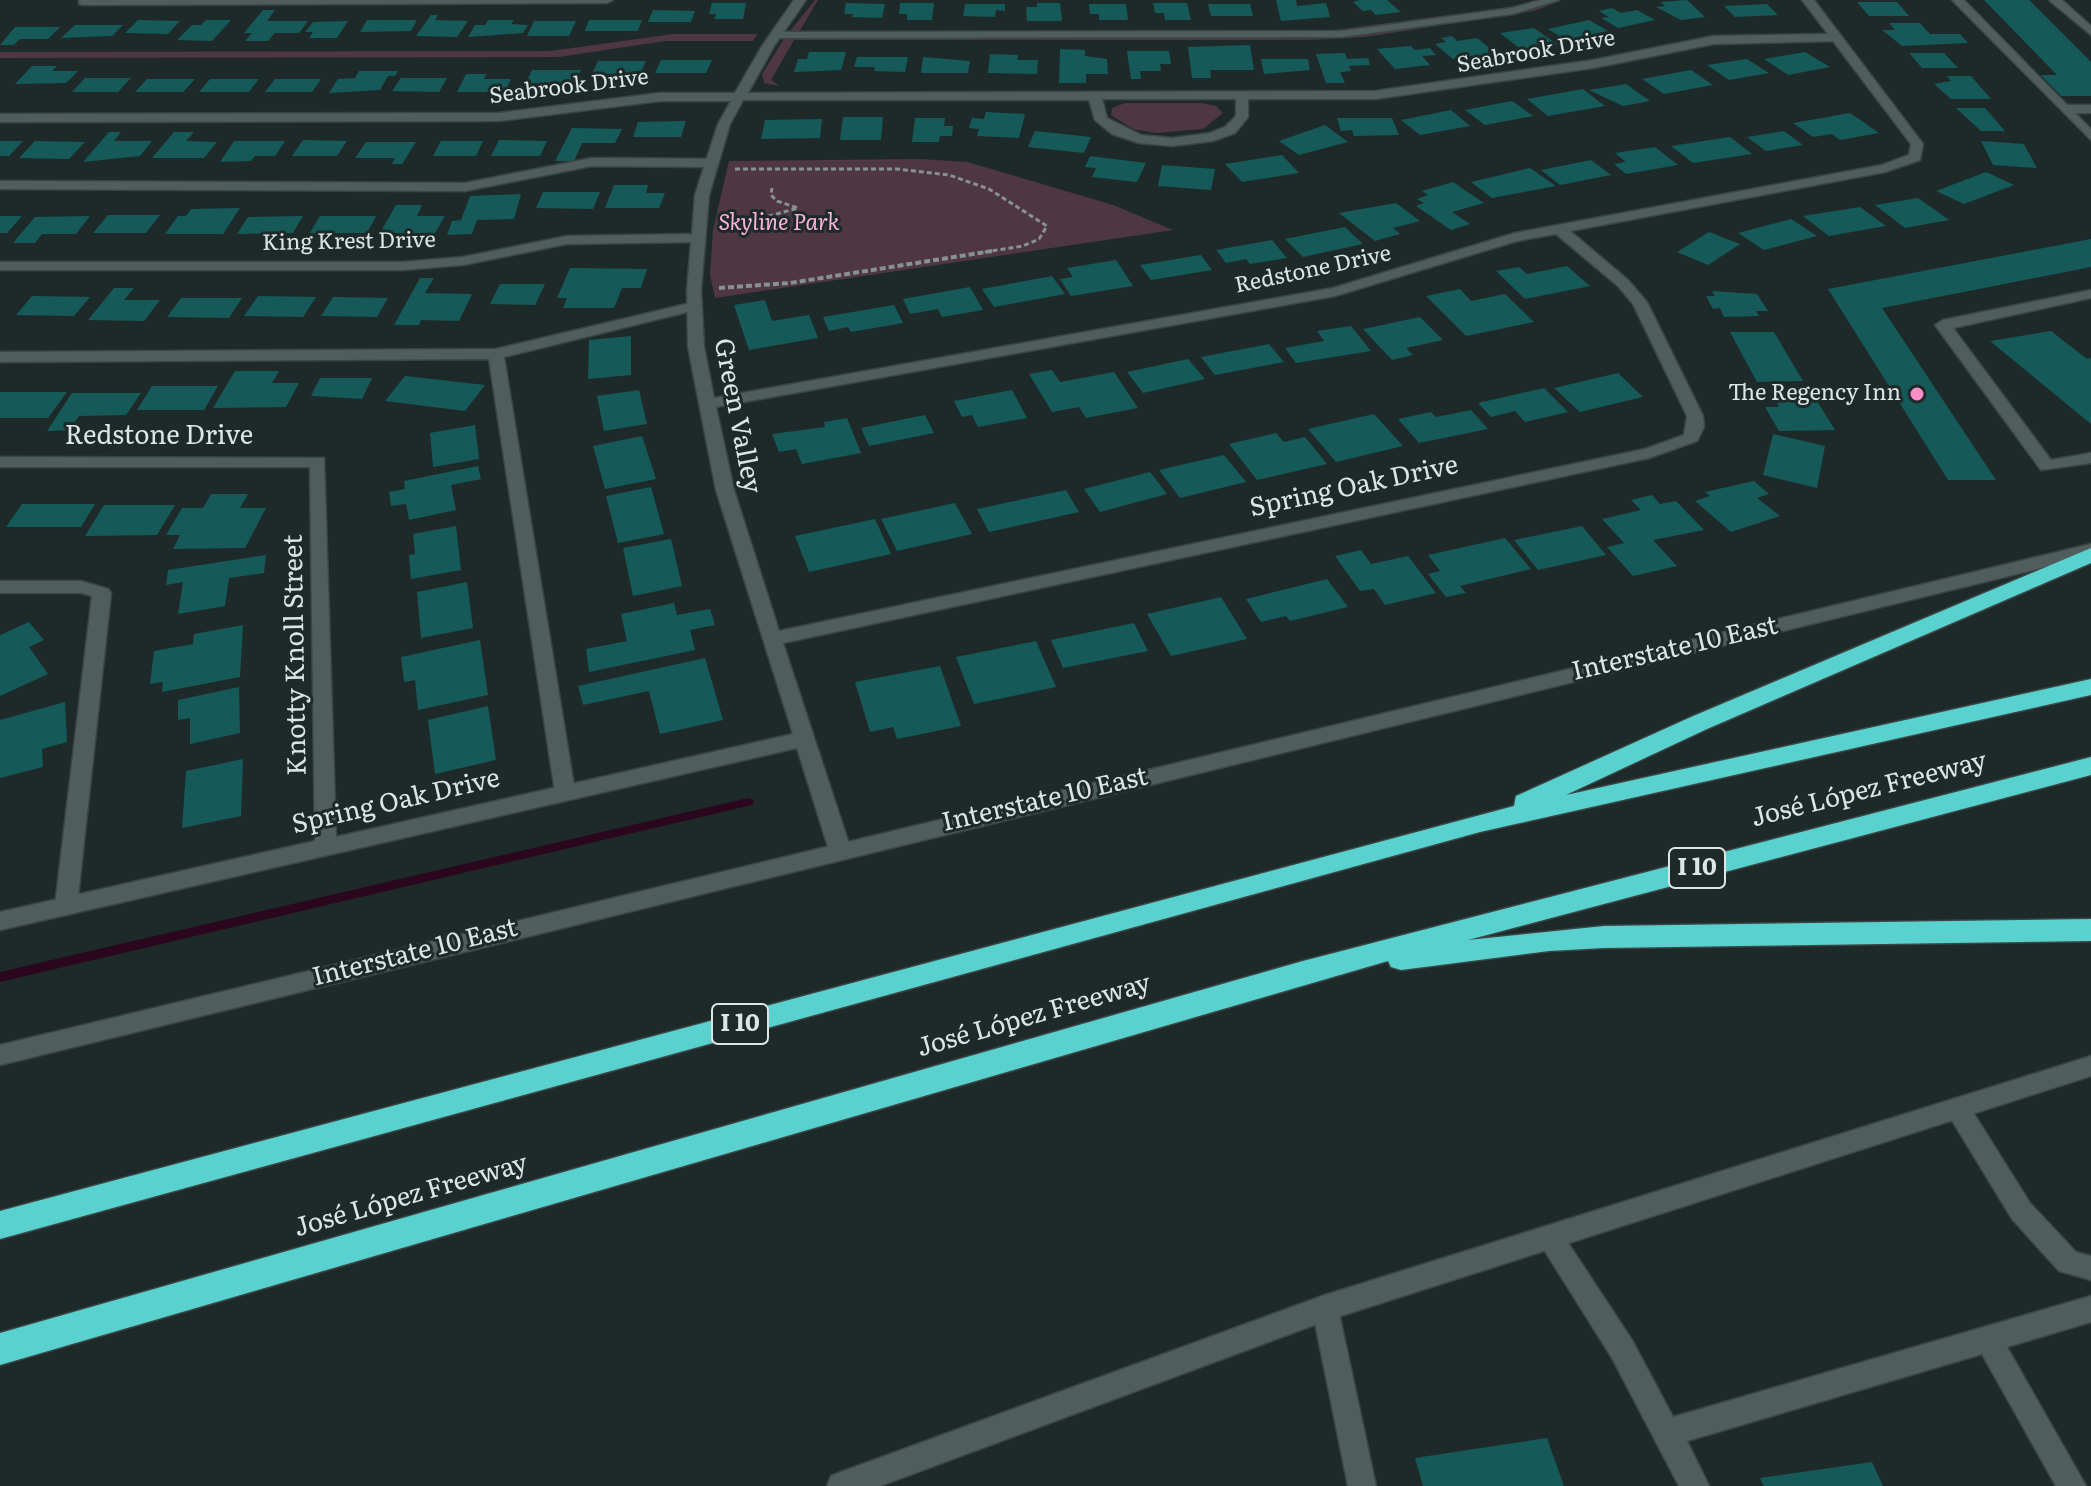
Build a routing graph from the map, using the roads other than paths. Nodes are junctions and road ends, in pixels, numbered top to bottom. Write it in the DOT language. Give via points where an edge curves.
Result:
graph roads {
  1 [pos="607,0"];
  2 [pos="800,0"];
  3 [pos="1553,0"];
  4 [pos="1808,0"];
  5 [pos="1958,0"];
  6 [pos="2055,0"];
  7 [pos="84,1"];
  8 [pos="2091,32"];
  9 [pos="777,35"];
  10 [pos="1836,37"];
  11 [pos="741,96"];
  12 [pos="1095,97"];
  13 [pos="1242,97"];
  14 [pos="2064,109"];
  15 [pos="2091,109"];
  16 [pos="0,118"];
  17 [pos="2091,136"];
  18 [pos="711,166"];
  19 [pos="0,185"];
  20 [pos="1559,229"];
  21 [pos="696,234"];
  22 [pos="0,266"];
  23 [pos="2091,294"];
  24 [pos="694,298"];
  25 [pos="496,354"];
  26 [pos="0,357"];
  27 [pos="707,404"];
  28 [pos="2091,458"];
  29 [pos="0,462"];
  30 [pos="318,462"];
  31 [pos="2091,552"];
  32 [pos="0,587"];
  33 [pos="773,639"];
  34 [pos="2091,687"];
  35 [pos="804,739"];
  36 [pos="2091,766"];
  37 [pos="565,792"];
  38 [pos="1480,823"];
  39 [pos="326,846"];
  40 [pos="840,850"];
  41 [pos="66,906"];
  42 [pos="0,921"];
  43 [pos="2091,930"];
  44 [pos="1303,972"];
  45 [pos="0,1055"];
  46 [pos="2091,1066"];
  47 [pos="1957,1109"];
  48 [pos="0,1225"];
  49 [pos="1550,1237"];
  50 [pos="2091,1268"];
  51 [pos="1325,1308"];
  52 [pos="2091,1309"];
  53 [pos="1988,1339"];
  54 [pos="0,1349"];
  55 [pos="1667,1433"];
  56 [pos="841,1486"];
  57 [pos="1362,1486"];
  58 [pos="1695,1486"];
  59 [pos="2072,1486"];
  1 -- 7 [label="street"];
  2 -- 9 [label="street, Green Valley"];
  3 -- 9 [label="street" via="1513,11 1342,34"];
  4 -- 10 [label="street"];
  5 -- 14 [label="street"];
  6 -- 8 [label="street"];
  9 -- 11 [label="street, Green Valley"];
  10 -- 13 [label="street, Seabrook Drive" via="1705,41 1413,92"];
  10 -- 20 [label="street, Redstone Drive" via="1917,144 1915,157 1885,168"];
  11 -- 12 [label="street, Seabrook Drive"];
  11 -- 16 [label="street, Seabrook Drive" via="632,98 499,117"];
  11 -- 18 [label="street, Green Valley" via="724,124"];
  12 -- 13 [label="street, Seabrook Drive"];
  12 -- 13 [label="street" via="1101,120 1117,131 1172,142 1230,130 1242,117"];
  14 -- 15 [label="street"];
  14 -- 17 [label="street"];
  18 -- 19 [label="street" via="592,162 465,187"];
  18 -- 21 [label="street, Green Valley"];
  20 -- 27 [label="street, Redstone Drive" via="1515,237 1335,292"];
  20 -- 33 [label="street, Spring Oak Drive" via="1640,302 1695,416 1691,438 1649,453"];
  21 -- 22 [label="street, King Krest Drive" via="567,240 463,261 403,266"];
  21 -- 24 [label="street, Green Valley"];
  23 -- 28 [label="street" via="1943,325 2047,466"];
  24 -- 25 [label="street"];
  24 -- 27 [label="street, Green Valley"];
  25 -- 26 [label="street"];
  25 -- 37 [label="street"];
  27 -- 33 [label="street, Green Valley" via="725,490"];
  29 -- 30 [label="street, Redstone Drive"];
  30 -- 39 [label="street, Knotty Knoll Street"];
  31 -- 38 [label="highway"];
  31 -- 40 [label="street, Interstate 10 East"];
  32 -- 41 [label="street" via="81,587 102,593"];
  33 -- 35 [label="street, Green Valley"];
  34 -- 38 [label="highway, José López Freeway / I 10"];
  35 -- 37 [label="street, Spring Oak Drive"];
  35 -- 40 [label="street, Green Valley"];
  36 -- 44 [label="highway, José López Freeway / I 10"];
  37 -- 39 [label="street, Spring Oak Drive"];
  38 -- 48 [label="highway, José López Freeway / I 10"];
  39 -- 41 [label="street, Spring Oak Drive"];
  40 -- 45 [label="street, Interstate 10 East"];
  41 -- 42 [label="street, Spring Oak Drive"];
  43 -- 44 [label="highway" via="1563,939"];
  44 -- 54 [label="highway, José López Freeway / I 10"];
  46 -- 47 [label="street"];
  47 -- 49 [label="street"];
  47 -- 50 [label="street" via="2021,1211 2068,1262"];
  49 -- 51 [label="street"];
  49 -- 55 [label="street" via="1622,1349"];
  51 -- 56 [label="street"];
  51 -- 57 [label="street"];
  52 -- 53 [label="street"];
  53 -- 55 [label="street"];
  53 -- 59 [label="street"];
  55 -- 58 [label="street"];
}
